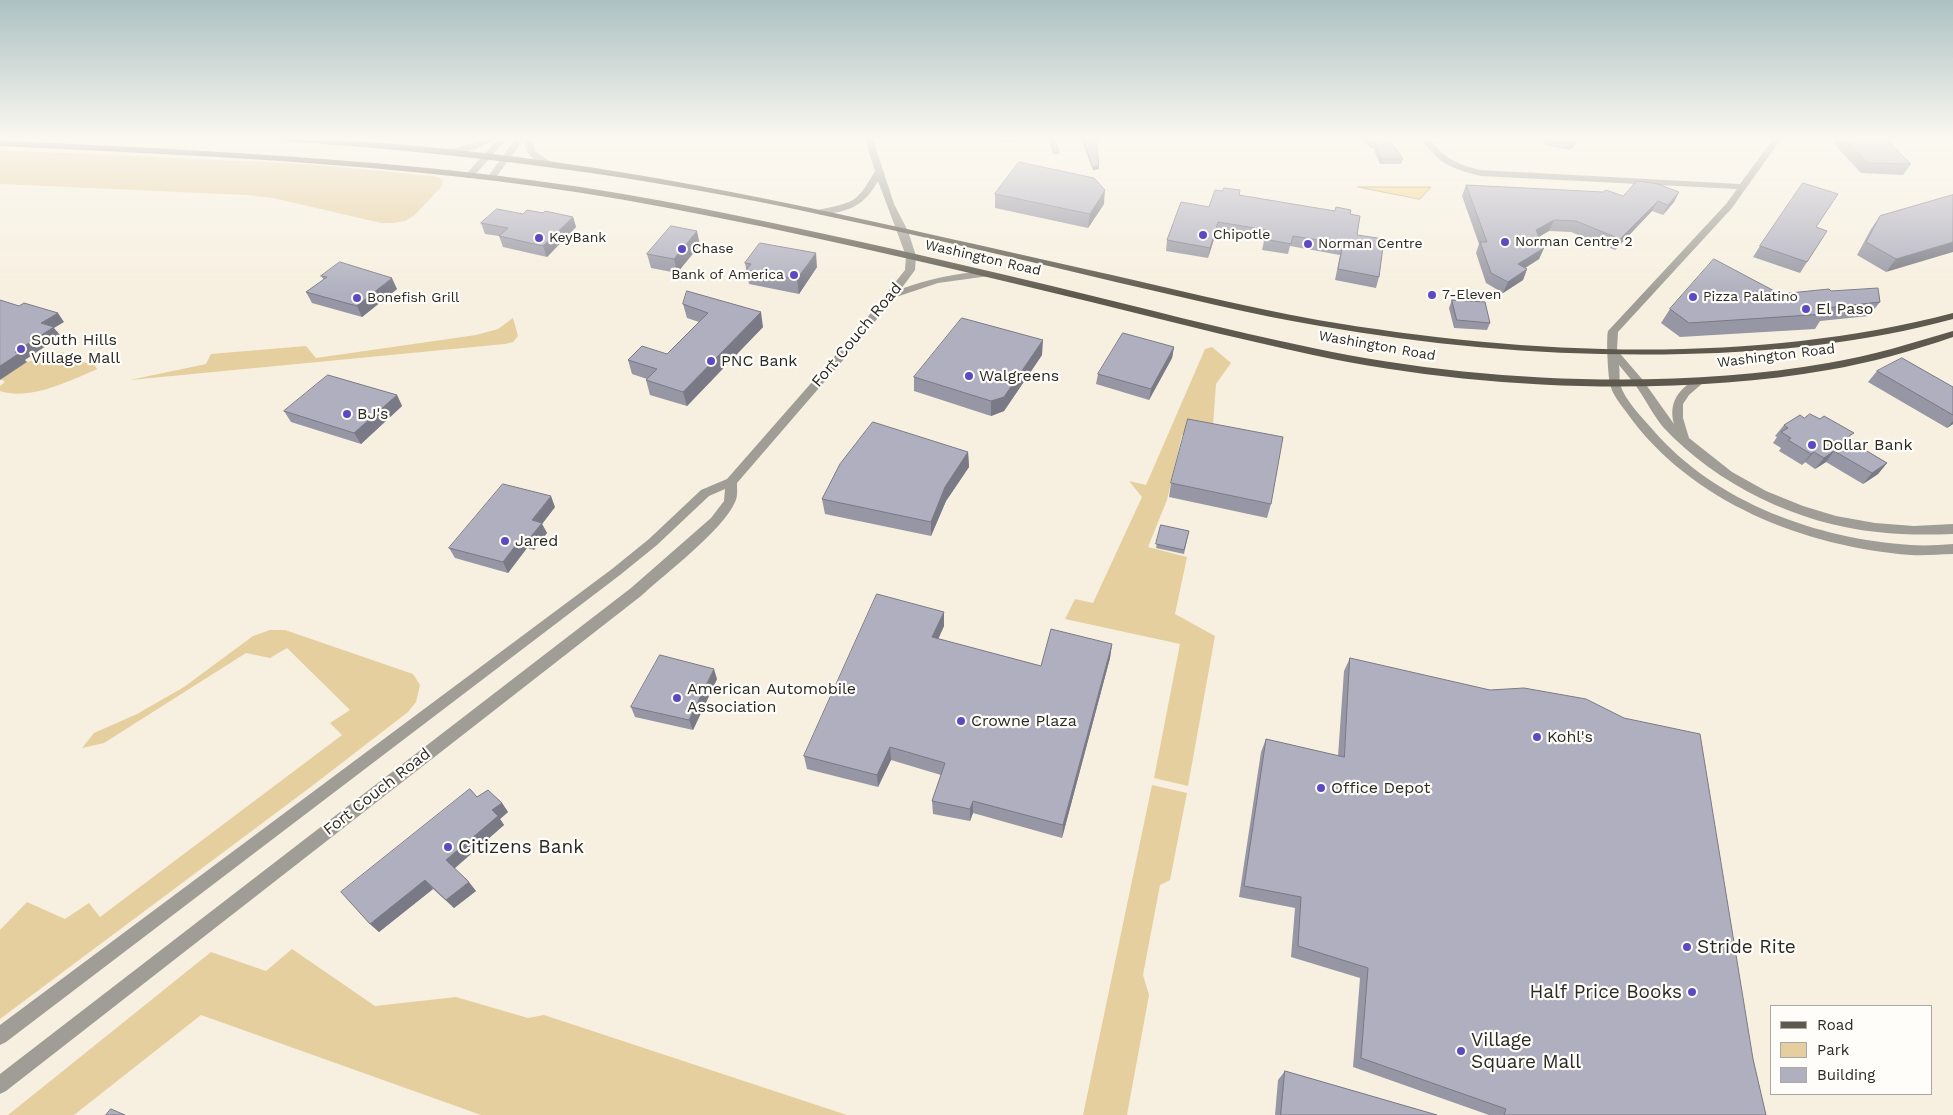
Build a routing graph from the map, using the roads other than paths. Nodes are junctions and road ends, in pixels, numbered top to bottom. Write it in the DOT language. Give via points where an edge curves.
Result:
graph roads {
  1 [pos="584,191"];
  2 [pos="715,191"];
  3 [pos="868,191"];
  4 [pos="886,191"];
  5 [pos="1741,191"];
  6 [pos="821,212"];
  7 [pos="904,231"];
  8 [pos="911,256"];
  9 [pos="986,274"];
  10 [pos="891,296"];
  11 [pos="1953,316"];
  12 [pos="1953,334"];
  13 [pos="1614,352"];
  14 [pos="1700,380"];
  15 [pos="1639,382"];
  16 [pos="1615,383"];
  17 [pos="1686,441"];
  18 [pos="731,482"];
  19 [pos="1953,529"];
  20 [pos="1953,549"];
  21 [pos="0,1036"];
  22 [pos="0,1085"];
  1 -- 8 [label="main road, Washington Road" via="687,208"];
  2 -- 6 [label="main road, Washington Road"];
  3 -- 6 [label="street" via="865,197 847,208"];
  4 -- 7 [label="street"];
  5 -- 13 [label="street" via="1613,332 1610,340"];
  6 -- 7 [label="main road, Washington Road"];
  7 -- 8 [label="street"];
  7 -- 13 [label="main road, Washington Road" via="1310,321 1423,338"];
  8 -- 9 [label="main road, Washington Road"];
  8 -- 10 [label="street, Fort Couch Road" via="910,270"];
  9 -- 10 [label="street" via="951,276"];
  9 -- 16 [label="main road, Washington Road" via="1316,352 1391,366 1521,380"];
  10 -- 18 [label="street, Fort Couch Road"];
  11 -- 13 [label="main road, Washington Road" via="1896,330 1804,343"];
  12 -- 14 [label="main road, Washington Road" via="1879,356 1830,366"];
  13 -- 15 [label="street"];
  13 -- 16 [label="street"];
  14 -- 15 [label="main road, Washington Road"];
  14 -- 17 [label="street" via="1682,393 1676,406"];
  15 -- 16 [label="main road, Washington Road"];
  15 -- 17 [label="street" via="1651,404"];
  16 -- 20 [label="street" via="1645,431 1672,457 1744,505 1808,531 1886,549"];
  17 -- 19 [label="street" via="1729,476 1793,507 1825,518 1896,531"];
  18 -- 21 [label="street, Fort Couch Road" via="704,493 616,572"];
  18 -- 22 [label="street, Fort Couch Road" via="730,502 718,516 636,592"];
}
